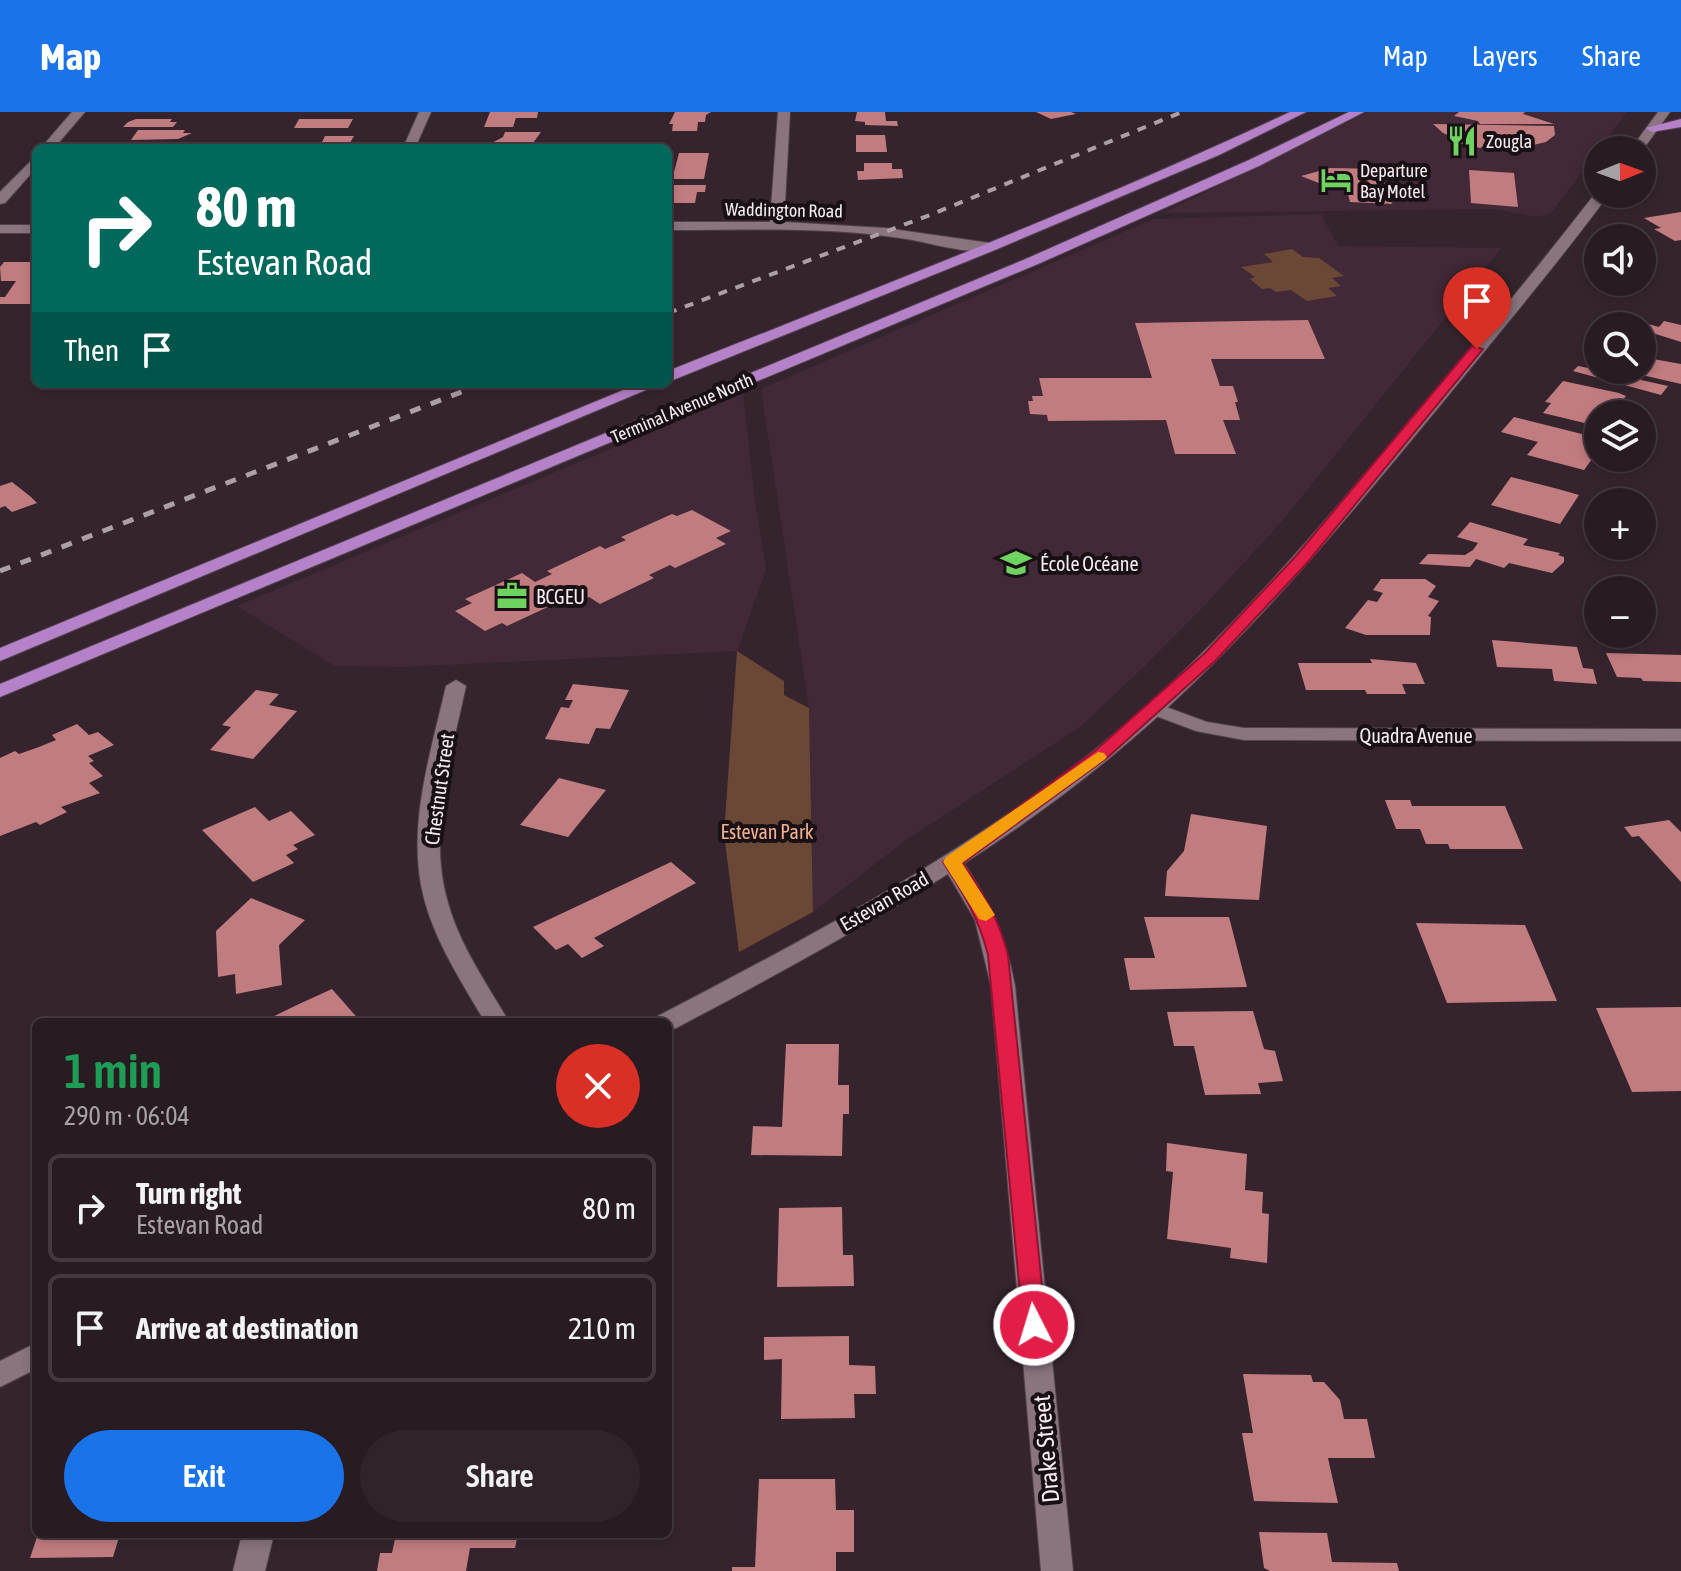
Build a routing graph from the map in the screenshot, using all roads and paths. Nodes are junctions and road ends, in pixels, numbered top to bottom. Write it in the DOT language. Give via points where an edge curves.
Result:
graph roads {
  1 [pos="79,112"];
  2 [pos="425,112"];
  3 [pos="784,112"];
  4 [pos="1300,112"];
  5 [pos="1358,112"];
  6 [pos="1664,112"];
  7 [pos="1681,123"];
  8 [pos="1652,128"];
  9 [pos="1646,136"];
  10 [pos="51,144"];
  11 [pos="411,144"];
  12 [pos="1254,163"];
  13 [pos="32,164"];
  14 [pos="0,200"];
  15 [pos="1590,208"];
  16 [pos="672,226"];
  17 [pos="777,226"];
  18 [pos="0,229"];
  19 [pos="32,229"];
  20 [pos="990,247"];
  21 [pos="825,347"];
  22 [pos="672,375"];
  23 [pos="642,388"];
  24 [pos="0,655"];
  25 [pos="456,686"];
  26 [pos="0,691"];
  27 [pos="1155,709"];
  28 [pos="1681,735"];
  29 [pos="952,862"];
  30 [pos="495,1018"];
  31 [pos="672,1019"];
  32 [pos="32,1357"];
  33 [pos="0,1375"];
  34 [pos="257,1538"];
  35 [pos="249,1571"];
  36 [pos="1057,1571"];
  1 -- 10 [label="street"];
  2 -- 11 [label="street"];
  3 -- 17 [label="street"];
  4 -- 20 [label="main road, Terminal Avenue North"];
  5 -- 12 [label="main road, Terminal Avenue North"];
  6 -- 8 [label="street"];
  7 -- 8 [label="main road"];
  8 -- 9 [label="street"];
  12 -- 20 [label="main road" via="1158,193 1025,245"];
  12 -- 21 [label="main road, Terminal Avenue North"];
  13 -- 14 [label="street"];
  15 -- 27 [label="street, Estevan Road" via="1301,560"];
  16 -- 17 [label="street, Waddington Road"];
  17 -- 20 [label="street, Waddington Road" via="900,233 950,245"];
  18 -- 19 [label="street"];
  20 -- 21 [label="main road" via="991,259 975,271 867,315"];
  20 -- 22 [label="main road, Terminal Avenue North"];
  21 -- 26 [label="main road, Terminal Avenue North"];
  23 -- 24 [label="main road, Terminal Avenue North"];
  25 -- 30 [label="street, Chestnut Street" via="433,801 432,886 445,927"];
  27 -- 28 [label="street, Quadra Avenue" via="1203,727 1256,734"];
  27 -- 29 [label="street, Estevan Road" via="1066,782"];
  29 -- 31 [label="street, Estevan Road"];
  29 -- 36 [label="street, Drake Street" via="991,925 1003,986"];
  32 -- 33 [label="street"];
  34 -- 35 [label="street"];
}
